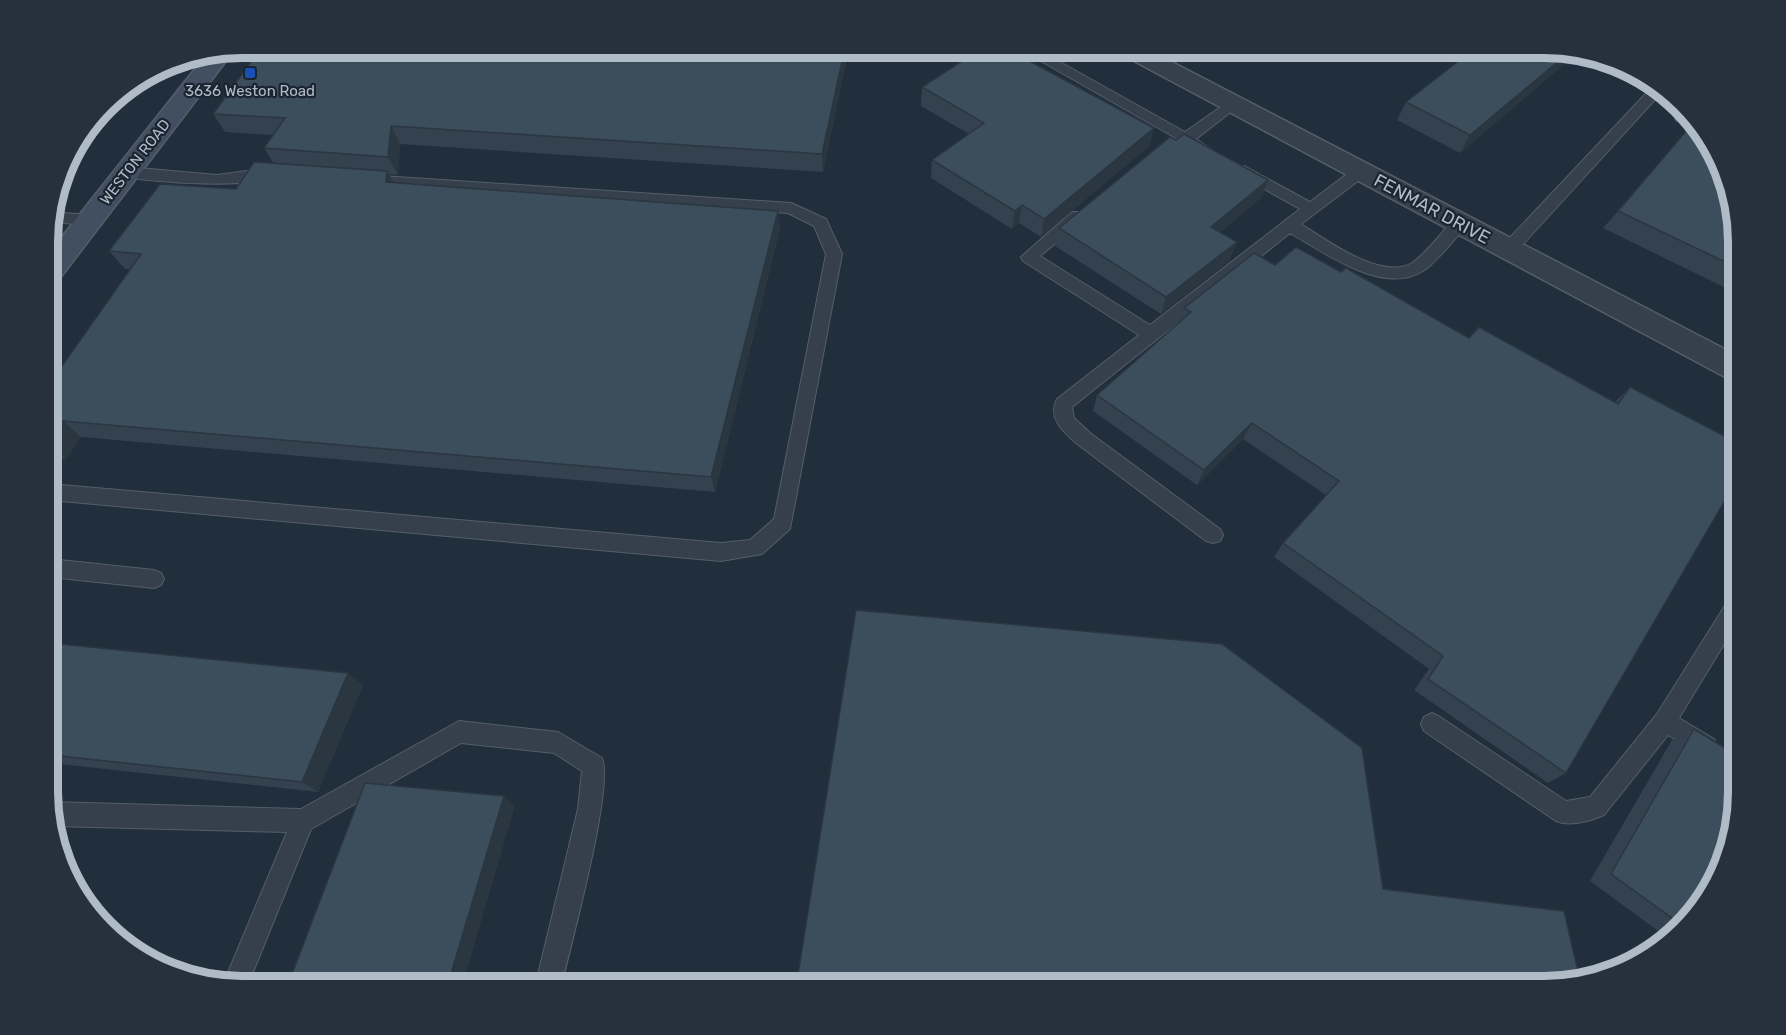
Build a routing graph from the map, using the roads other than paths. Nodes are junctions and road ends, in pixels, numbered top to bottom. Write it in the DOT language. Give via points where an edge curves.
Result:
graph roads {
  1 [pos="1041,58"];
  2 [pos="1147,58"];
  3 [pos="214,61"];
  4 [pos="1653,94"];
  5 [pos="1233,104"];
  6 [pos="1177,139"];
  7 [pos="1361,171"];
  8 [pos="127,172"];
  9 [pos="288,174"];
  10 [pos="348,178"];
  11 [pos="1094,203"];
  12 [pos="1311,209"];
  13 [pos="60,218"];
  14 [pos="90,220"];
  15 [pos="1460,223"];
  16 [pos="1290,225"];
  17 [pos="1509,249"];
  18 [pos="58,255"];
  19 [pos="1151,334"];
  20 [pos="1727,364"];
  21 [pos="58,493"];
  22 [pos="1213,535"];
  23 [pos="58,569"];
  24 [pos="154,579"];
  25 [pos="1727,620"];
  26 [pos="1665,721"];
  27 [pos="1432,724"];
  28 [pos="1720,756"];
  29 [pos="60,814"];
  30 [pos="303,821"];
  31 [pos="239,976"];
  32 [pos="551,976"];
  1 -- 6 [label="lane"];
  2 -- 5 [label="street, FENMAR DRIVE"];
  3 -- 8 [label="main road, WESTON ROAD"];
  4 -- 17 [label="lane"];
  5 -- 6 [label="lane"];
  5 -- 7 [label="street, FENMAR DRIVE"];
  6 -- 12 [label="lane"];
  7 -- 12 [label="lane"];
  7 -- 15 [label="street, FENMAR DRIVE"];
  8 -- 9 [label="lane" via="217,180 264,173"];
  8 -- 14 [label="main road, WESTON ROAD"];
  10 -- 21 [label="lane" via="791,208 820,223 834,254 783,523 755,548 721,552"];
  11 -- 19 [label="lane" via="1029,256"];
  12 -- 16 [label="lane"];
  13 -- 14 [label="lane"];
  14 -- 18 [label="main road, WESTON ROAD"];
  15 -- 16 [label="lane" via="1416,268 1396,273 1364,267"];
  15 -- 17 [label="street, FENMAR DRIVE"];
  16 -- 19 [label="lane"];
  17 -- 20 [label="street, FENMAR DRIVE"];
  19 -- 22 [label="lane" via="1063,404 1065,421"];
  23 -- 24 [label="lane"];
  25 -- 26 [label="lane"];
  26 -- 27 [label="lane" via="1596,807 1564,813"];
  26 -- 28 [label="lane"];
  29 -- 30 [label="lane"];
  30 -- 31 [label="lane"];
  30 -- 32 [label="lane" via="459,732 558,743 594,766 590,809"];
}
